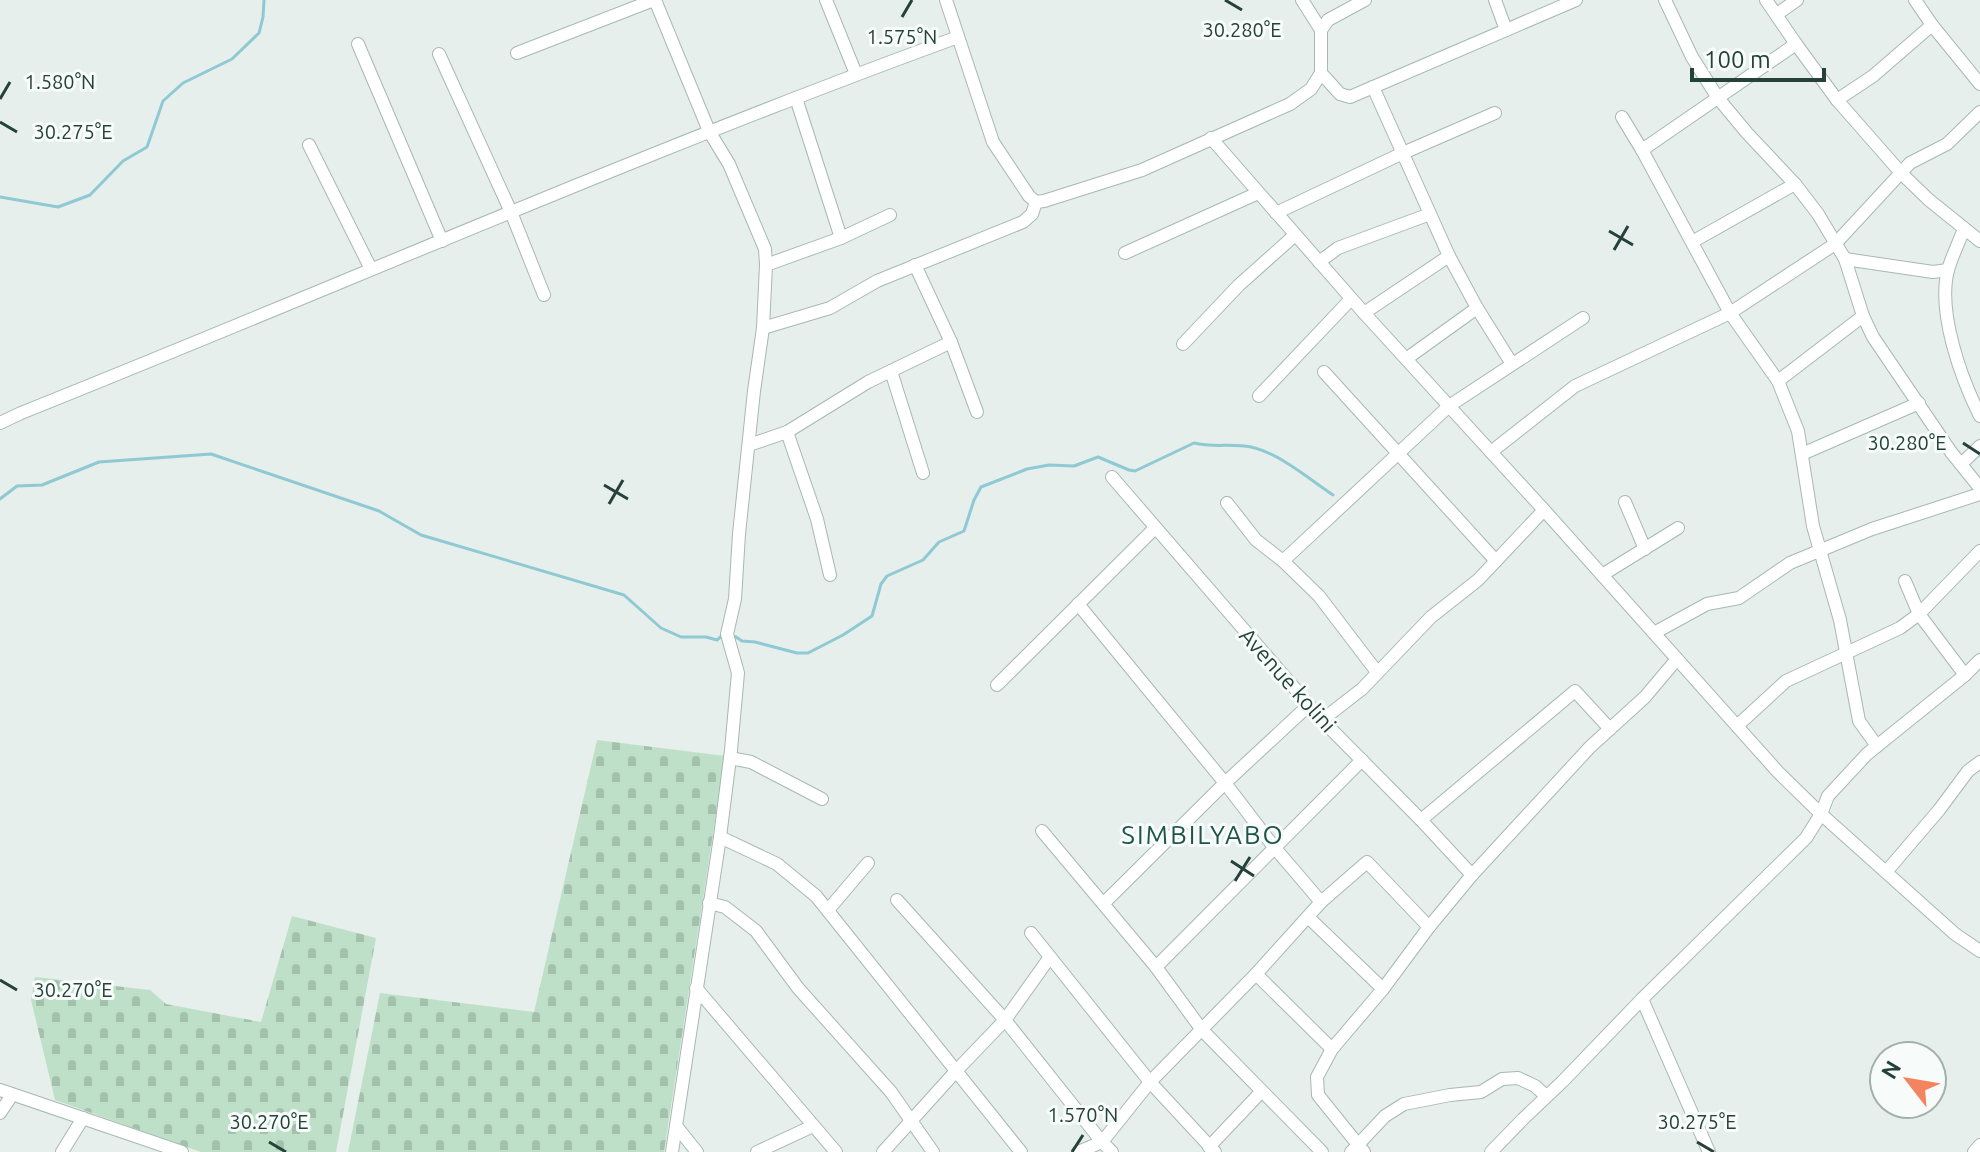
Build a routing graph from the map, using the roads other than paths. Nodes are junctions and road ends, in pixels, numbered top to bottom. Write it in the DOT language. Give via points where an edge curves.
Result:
graph roads {
  1 [pos="655,0"];
  2 [pos="826,0"];
  3 [pos="946,0"];
  4 [pos="1302,0"];
  5 [pos="1365,0"];
  6 [pos="1495,0"];
  7 [pos="1576,0"];
  8 [pos="1665,0"];
  9 [pos="1766,0"];
  10 [pos="1797,0"];
  11 [pos="1915,0"];
  12 [pos="1777,14"];
  13 [pos="1932,25"];
  14 [pos="1321,30"];
  15 [pos="1506,30"];
  16 [pos="958,37"];
  17 [pos="358,44"];
  18 [pos="1796,44"];
  19 [pos="517,53"];
  20 [pos="439,54"];
  21 [pos="1321,73"];
  22 [pos="856,74"];
  23 [pos="1980,84"];
  24 [pos="1373,87"];
  25 [pos="796,98"];
  26 [pos="1718,98"];
  27 [pos="1837,100"];
  28 [pos="1980,112"];
  29 [pos="1495,113"];
  30 [pos="1622,117"];
  31 [pos="709,131"];
  32 [pos="1211,138"];
  33 [pos="309,145"];
  34 [pos="1642,150"];
  35 [pos="1403,153"];
  36 [pos="1902,174"];
  37 [pos="1795,184"];
  38 [pos="1258,193"];
  39 [pos="1036,202"];
  40 [pos="511,212"];
  41 [pos="1276,213"];
  42 [pos="1430,214"];
  43 [pos="890,215"];
  44 [pos="1964,229"];
  45 [pos="1295,235"];
  46 [pos="841,238"];
  47 [pos="442,241"];
  48 [pos="1980,241"];
  49 [pos="1692,242"];
  50 [pos="1835,244"];
  51 [pos="1125,253"];
  52 [pos="1449,256"];
  53 [pos="1845,259"];
  54 [pos="1319,262"];
  55 [pos="766,265"];
  56 [pos="915,265"];
  57 [pos="371,269"];
  58 [pos="1948,270"];
  59 [pos="544,295"];
  60 [pos="1351,299"];
  61 [pos="1477,308"];
  62 [pos="1364,313"];
  63 [pos="1730,313"];
  64 [pos="1863,316"];
  65 [pos="1583,318"];
  66 [pos="763,328"];
  67 [pos="951,342"];
  68 [pos="1183,344"];
  69 [pos="1406,359"];
  70 [pos="1512,364"];
  71 [pos="891,371"];
  72 [pos="1324,372"];
  73 [pos="1778,381"];
  74 [pos="1259,396"];
  75 [pos="1919,403"];
  76 [pos="1449,406"];
  77 [pos="977,412"];
  78 [pos="1980,416"];
  79 [pos="0,423"];
  80 [pos="787,432"];
  81 [pos="749,445"];
  82 [pos="1980,446"];
  83 [pos="1491,452"];
  84 [pos="1397,454"];
  85 [pos="1802,454"];
  86 [pos="1961,464"];
  87 [pos="923,473"];
  88 [pos="1112,477"];
  89 [pos="1980,488"];
  90 [pos="1980,494"];
  91 [pos="1625,502"];
  92 [pos="1227,503"];
  93 [pos="1544,510"];
  94 [pos="1155,528"];
  95 [pos="1678,528"];
  96 [pos="1645,549"];
  97 [pos="1820,551"];
  98 [pos="1980,551"];
  99 [pos="1283,561"];
  100 [pos="1496,561"];
  101 [pos="830,575"];
  102 [pos="1602,575"];
  103 [pos="1905,581"];
  104 [pos="1078,604"];
  105 [pos="1919,614"];
  106 [pos="1654,633"];
  107 [pos="1846,653"];
  108 [pos="1677,659"];
  109 [pos="1974,670"];
  110 [pos="1377,672"];
  111 [pos="997,685"];
  112 [pos="1309,705"];
  113 [pos="1322,720"];
  114 [pos="1737,726"];
  115 [pos="1610,729"];
  116 [pos="1877,746"];
  117 [pos="730,758"];
  118 [pos="1362,760"];
  119 [pos="1980,762"];
  120 [pos="1225,783"];
  121 [pos="822,799"];
  122 [pos="1821,814"];
  123 [pos="1421,820"];
  124 [pos="1042,831"];
  125 [pos="720,837"];
  126 [pos="1274,847"];
  127 [pos="868,863"];
  128 [pos="1886,872"];
  129 [pos="1472,875"];
  130 [pos="897,900"];
  131 [pos="1321,902"];
  132 [pos="709,903"];
  133 [pos="1104,903"];
  134 [pos="828,910"];
  135 [pos="1308,917"];
  136 [pos="1429,927"];
  137 [pos="1031,933"];
  138 [pos="1980,951"];
  139 [pos="1050,957"];
  140 [pos="1156,967"];
  141 [pos="1256,974"];
  142 [pos="696,988"];
  143 [pos="1383,989"];
  144 [pos="1642,999"];
  145 [pos="1005,1020"];
  146 [pos="1202,1030"];
  147 [pos="1332,1049"];
  148 [pos="957,1070"];
  149 [pos="1150,1082"];
  150 [pos="6,1092"];
  151 [pos="1261,1092"];
  152 [pos="1546,1096"];
  153 [pos="0,1113"];
  154 [pos="83,1118"];
  155 [pos="913,1121"];
  156 [pos="813,1126"];
  157 [pos="677,1127"];
  158 [pos="1102,1142"];
  159 [pos="1980,1145"];
  160 [pos="153,1147"];
  161 [pos="1212,1149"];
  162 [pos="1358,1150"];
  163 [pos="62,1152"];
  164 [pos="182,1152"];
  165 [pos="672,1152"];
  166 [pos="697,1152"];
  167 [pos="757,1152"];
  168 [pos="836,1152"];
  169 [pos="883,1152"];
  170 [pos="933,1152"];
  171 [pos="1021,1152"];
  172 [pos="1078,1152"];
  173 [pos="1112,1152"];
  174 [pos="1322,1152"];
  175 [pos="1491,1152"];
  176 [pos="1709,1152"];
  177 [pos="1974,1152"];
  1 -- 19 [label="street"];
  1 -- 31 [label="street"];
  2 -- 22 [label="street"];
  3 -- 16 [label="street"];
  4 -- 14 [label="street"];
  5 -- 14 [label="street" via="1328,20"];
  6 -- 15 [label="street"];
  7 -- 15 [label="street"];
  8 -- 26 [label="street"];
  9 -- 12 [label="street"];
  10 -- 12 [label="street"];
  11 -- 13 [label="street"];
  12 -- 18 [label="street"];
  13 -- 23 [label="street"];
  13 -- 27 [label="street"];
  14 -- 21 [label="street"];
  15 -- 24 [label="street"];
  16 -- 22 [label="street"];
  16 -- 39 [label="street" via="993,142"];
  17 -- 47 [label="street"];
  18 -- 26 [label="street"];
  18 -- 27 [label="street"];
  20 -- 40 [label="street"];
  21 -- 24 [label="street" via="1340,94 1350,97"];
  21 -- 32 [label="street" via="1311,89 1290,104"];
  22 -- 25 [label="street"];
  24 -- 35 [label="street"];
  25 -- 31 [label="street"];
  25 -- 46 [label="street"];
  26 -- 34 [label="street"];
  26 -- 37 [label="street"];
  27 -- 36 [label="street"];
  28 -- 36 [label="street" via="1947,144 1910,163"];
  29 -- 35 [label="street"];
  30 -- 34 [label="street"];
  31 -- 40 [label="street"];
  31 -- 55 [label="street" via="729,164 765,249"];
  32 -- 38 [label="street"];
  32 -- 39 [label="street" via="1142,170"];
  33 -- 57 [label="street"];
  34 -- 49 [label="street"];
  35 -- 41 [label="street"];
  35 -- 42 [label="street"];
  36 -- 44 [label="street"];
  36 -- 50 [label="street"];
  37 -- 49 [label="street"];
  37 -- 50 [label="street"];
  38 -- 41 [label="street"];
  38 -- 51 [label="street"];
  39 -- 56 [label="street" via="1023,222"];
  40 -- 47 [label="street"];
  40 -- 59 [label="street"];
  41 -- 45 [label="street"];
  42 -- 52 [label="street"];
  42 -- 54 [label="street" via="1338,248"];
  43 -- 46 [label="street"];
  44 -- 48 [label="street"];
  44 -- 58 [label="street"];
  45 -- 54 [label="street"];
  45 -- 68 [label="street"];
  46 -- 55 [label="street"];
  47 -- 57 [label="street"];
  49 -- 63 [label="street"];
  50 -- 53 [label="street"];
  50 -- 63 [label="street"];
  52 -- 61 [label="street"];
  52 -- 62 [label="street"];
  53 -- 58 [label="street"];
  53 -- 64 [label="street"];
  54 -- 60 [label="street"];
  55 -- 66 [label="street"];
  56 -- 66 [label="street" via="830,308"];
  56 -- 67 [label="street"];
  57 -- 79 [label="street"];
  58 -- 78 [label="street" via="1953,350"];
  60 -- 62 [label="street"];
  60 -- 74 [label="street"];
  61 -- 69 [label="street"];
  61 -- 70 [label="street"];
  62 -- 69 [label="street"];
  63 -- 73 [label="street"];
  63 -- 83 [label="street" via="1575,386"];
  64 -- 73 [label="street"];
  64 -- 75 [label="street"];
  65 -- 70 [label="street"];
  66 -- 81 [label="street"];
  67 -- 71 [label="street"];
  67 -- 77 [label="street"];
  69 -- 76 [label="street"];
  70 -- 76 [label="street"];
  71 -- 80 [label="street"];
  71 -- 87 [label="street"];
  72 -- 84 [label="street"];
  73 -- 85 [label="street"];
  75 -- 85 [label="street"];
  75 -- 86 [label="street"];
  76 -- 83 [label="street"];
  76 -- 84 [label="street"];
  80 -- 81 [label="street"];
  80 -- 101 [label="street"];
  81 -- 117 [label="street" via="727,634 738,673"];
  82 -- 86 [label="street"];
  83 -- 93 [label="street"];
  84 -- 99 [label="street"];
  84 -- 100 [label="street"];
  85 -- 97 [label="street"];
  86 -- 89 [label="street"];
  88 -- 94 [label="street, Avenue kolini"];
  90 -- 97 [label="street"];
  91 -- 96 [label="street"];
  92 -- 99 [label="street" via="1256,540"];
  93 -- 100 [label="street"];
  93 -- 102 [label="street"];
  94 -- 104 [label="street"];
  94 -- 112 [label="street, Avenue kolini"];
  95 -- 96 [label="street"];
  96 -- 102 [label="street"];
  97 -- 106 [label="street" via="1790,563 1739,598 1707,604"];
  97 -- 107 [label="street"];
  98 -- 105 [label="street"];
  99 -- 110 [label="street" via="1319,596"];
  100 -- 110 [label="street"];
  102 -- 106 [label="street"];
  103 -- 105 [label="street"];
  104 -- 111 [label="street"];
  104 -- 120 [label="street"];
  105 -- 107 [label="street"];
  105 -- 109 [label="street"];
  106 -- 108 [label="street"];
  107 -- 114 [label="street" via="1786,681"];
  107 -- 116 [label="street" via="1859,721"];
  108 -- 114 [label="street"];
  108 -- 115 [label="street"];
  109 -- 116 [label="street"];
  110 -- 113 [label="street"];
  112 -- 113 [label="street, Avenue kolini"];
  112 -- 120 [label="street"];
  113 -- 118 [label="street, Avenue kolini"];
  114 -- 122 [label="street"];
  115 -- 123 [label="street" via="1575,691"];
  115 -- 129 [label="street"];
  116 -- 122 [label="street" via="1828,796"];
  117 -- 121 [label="street" via="751,762"];
  117 -- 125 [label="street"];
  118 -- 123 [label="street, Avenue kolini"];
  118 -- 126 [label="street"];
  119 -- 128 [label="street"];
  120 -- 126 [label="street"];
  120 -- 133 [label="street"];
  122 -- 128 [label="street"];
  122 -- 144 [label="street" via="1806,838"];
  123 -- 129 [label="street, Avenue kolini"];
  124 -- 133 [label="street"];
  125 -- 132 [label="street"];
  125 -- 134 [label="street" via="777,864"];
  126 -- 131 [label="street"];
  126 -- 140 [label="street"];
  127 -- 134 [label="street"];
  128 -- 138 [label="street"];
  129 -- 136 [label="street"];
  130 -- 145 [label="street"];
  131 -- 135 [label="street"];
  131 -- 136 [label="street" via="1367,862"];
  132 -- 142 [label="street"];
  132 -- 155 [label="street" via="725,907 756,931"];
  133 -- 140 [label="street"];
  134 -- 148 [label="street"];
  135 -- 141 [label="street"];
  135 -- 143 [label="street"];
  136 -- 143 [label="street"];
  137 -- 139 [label="street"];
  139 -- 145 [label="street"];
  139 -- 149 [label="street"];
  140 -- 146 [label="street"];
  141 -- 146 [label="street"];
  141 -- 147 [label="street"];
  142 -- 156 [label="street"];
  142 -- 157 [label="street"];
  143 -- 147 [label="street"];
  144 -- 152 [label="street"];
  144 -- 176 [label="street"];
  145 -- 148 [label="street"];
  145 -- 158 [label="street"];
  146 -- 149 [label="street"];
  146 -- 151 [label="street"];
  147 -- 162 [label="street" via="1317,1077 1318,1095"];
  148 -- 155 [label="street"];
  148 -- 171 [label="street"];
  149 -- 158 [label="street"];
  149 -- 161 [label="street"];
  150 -- 153 [label="street"];
  150 -- 154 [label="street"];
  151 -- 161 [label="street"];
  151 -- 174 [label="street"];
  152 -- 162 [label="street" via="1518,1078 1502,1079 1481,1092 1404,1104 1385,1116"];
  152 -- 175 [label="street"];
  154 -- 160 [label="street"];
  154 -- 163 [label="street"];
  155 -- 169 [label="street"];
  155 -- 170 [label="street"];
  156 -- 167 [label="street"];
  156 -- 168 [label="street"];
  157 -- 165 [label="street"];
  157 -- 166 [label="street"];
  158 -- 172 [label="street"];
  158 -- 173 [label="street"];
  159 -- 177 [label="street"];
  160 -- 164 [label="street"];
}
